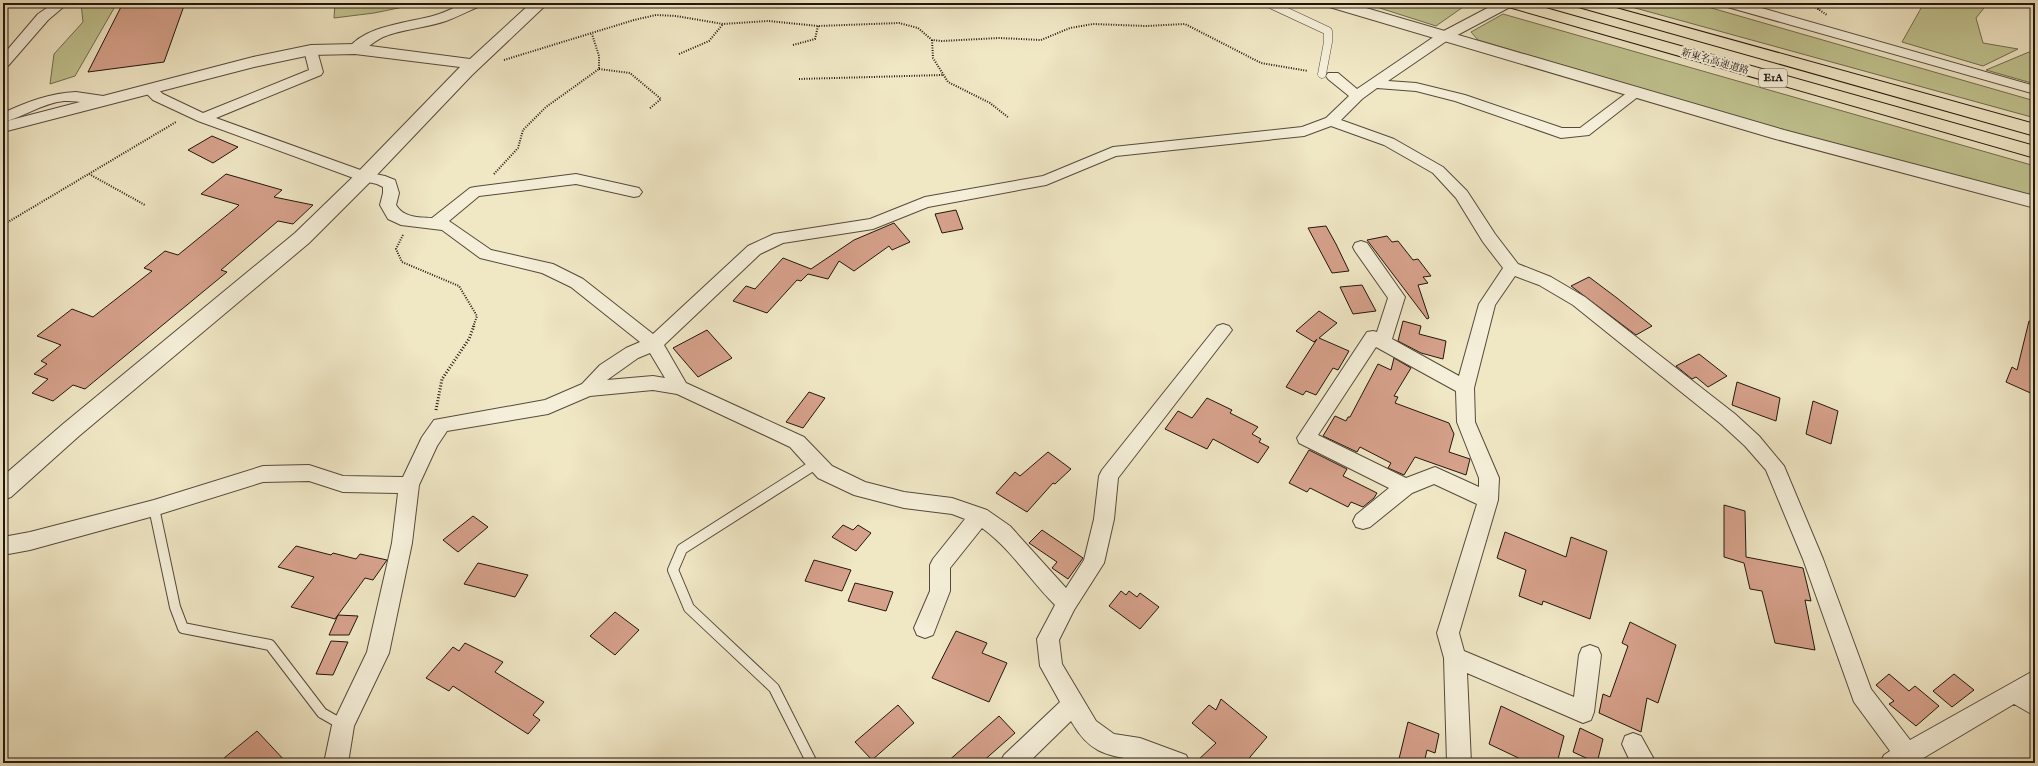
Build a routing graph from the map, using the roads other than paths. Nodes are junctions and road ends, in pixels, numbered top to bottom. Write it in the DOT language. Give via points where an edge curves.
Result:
graph roads {
  1 [pos="62,3"];
  2 [pos="475,3"];
  3 [pos="540,3"];
  4 [pos="1268,3"];
  5 [pos="1332,3"];
  6 [pos="1507,3"];
  7 [pos="1511,3"];
  8 [pos="1581,3"];
  9 [pos="1729,3"];
  10 [pos="1450,34"];
  11 [pos="355,49"];
  12 [pos="311,50"];
  13 [pos="3,63"];
  14 [pos="473,64"];
  15 [pos="1328,75"];
  16 [pos="1374,84"];
  17 [pos="149,89"];
  18 [pos="2035,90"];
  19 [pos="1637,92"];
  20 [pos="1357,96"];
  21 [pos="105,100"];
  22 [pos="198,115"];
  23 [pos="3,118"];
  24 [pos="1331,121"];
  25 [pos="3,127"];
  26 [pos="2035,130"];
  27 [pos="2035,152"];
  28 [pos="364,177"];
  29 [pos="634,192"];
  30 [pos="2035,202"];
  31 [pos="435,224"];
  32 [pos="1361,247"];
  33 [pos="1512,268"];
  34 [pos="1223,330"];
  35 [pos="1382,342"];
  36 [pos="654,344"];
  37 [pos="680,388"];
  38 [pos="1465,388"];
  39 [pos="588,389"];
  40 [pos="816,463"];
  41 [pos="409,486"];
  42 [pos="1405,487"];
  43 [pos="3,490"];
  44 [pos="1488,500"];
  45 [pos="154,508"];
  46 [pos="980,516"];
  47 [pos="1363,521"];
  48 [pos="3,546"];
  49 [pos="1067,603"];
  50 [pos="925,628"];
  51 [pos="1590,655"];
  52 [pos="1455,658"];
  53 [pos="2035,680"];
  54 [pos="2015,692"];
  55 [pos="1073,704"];
  56 [pos="2035,705"];
  57 [pos="343,725"];
  58 [pos="1900,759"];
  59 [pos="336,763"];
  60 [pos="812,763"];
  61 [pos="1012,763"];
  62 [pos="1178,763"];
  63 [pos="1459,763"];
  1 -- 13 [label="street" via="43,17"];
  2 -- 11 [label="street" via="440,18 395,28 369,38"];
  3 -- 14 [label="street"];
  4 -- 15 [label="lane" via="1328,31 1330,41 1322,61"];
  5 -- 10 [label="street"];
  6 -- 10 [label="street"];
  7 -- 27 [label="highway, 新東名高速道路 / E1A"];
  8 -- 26 [label="highway, 新東名高速道路 / E1A"];
  9 -- 18 [label="street"];
  10 -- 16 [label="street"];
  10 -- 19 [label="street"];
  11 -- 12 [label="street"];
  11 -- 14 [label="street"];
  12 -- 17 [label="street" via="259,60"];
  12 -- 22 [label="street" via="316,72"];
  14 -- 28 [label="street"];
  15 -- 20 [label="street"];
  16 -- 19 [label="street" via="1416,87 1460,98 1561,133 1584,132"];
  16 -- 20 [label="street"];
  17 -- 21 [label="street"];
  17 -- 22 [label="street" via="158,97"];
  19 -- 30 [label="street" via="1778,134"];
  20 -- 24 [label="street"];
  21 -- 23 [label="street" via="67,96 47,99"];
  21 -- 25 [label="street"];
  22 -- 28 [label="street"];
  24 -- 33 [label="street" via="1389,142 1438,170 1462,195 1489,238"];
  24 -- 36 [label="street" via="1304,131 1113,152 1046,180 925,202 873,224 780,238 754,250 743,259"];
  28 -- 31 [label="street" via="380,179 390,184 388,205 394,215 407,221"];
  28 -- 43 [label="street" via="302,238 70,430"];
  29 -- 31 [label="street" via="576,179 475,192"];
  31 -- 36 [label="street" via="446,225 486,254 548,268 577,283"];
  32 -- 35 [label="street" via="1397,297"];
  33 -- 38 [label="street" via="1487,304"];
  33 -- 58 [label="street" via="1545,281 1579,301 1728,419 1774,466 1813,559 1862,695"];
  34 -- 49 [label="street" via="1109,476 1104,519 1094,563"];
  35 -- 38 [label="street"];
  35 -- 42 [label="street" via="1373,337 1306,438"];
  36 -- 37 [label="street"];
  36 -- 39 [label="street" via="632,353 606,370"];
  37 -- 39 [label="street" via="654,383"];
  37 -- 40 [label="street" via="797,442"];
  38 -- 44 [label="street" via="1466,422 1489,478"];
  39 -- 41 [label="street" via="548,407 441,425 429,442"];
  40 -- 46 [label="street" via="825,472 862,489 904,500 952,506"];
  40 -- 60 [label="lane" via="682,549 673,570 689,608 774,688"];
  41 -- 45 [label="street" via="343,484 309,473 262,474"];
  41 -- 57 [label="street" via="402,543 378,653"];
  42 -- 44 [label="street" via="1435,475"];
  42 -- 47 [label="street"];
  44 -- 52 [label="street" via="1448,633"];
  45 -- 48 [label="street" via="30,542"];
  45 -- 57 [label="lane" via="174,607 183,628 270,645 322,713"];
  46 -- 49 [label="street" via="1002,532"];
  46 -- 50 [label="street" via="940,565 940,591"];
  49 -- 55 [label="street" via="1048,639 1051,666"];
  51 -- 52 [label="street" via="1583,712"];
  52 -- 63 [label="street"];
  53 -- 54 [label="street"];
  54 -- 56 [label="street"];
  54 -- 58 [label="street"];
  55 -- 61 [label="street"];
  55 -- 62 [label="street" via="1088,729 1109,745 1140,749"];
  57 -- 59 [label="street"];
}
